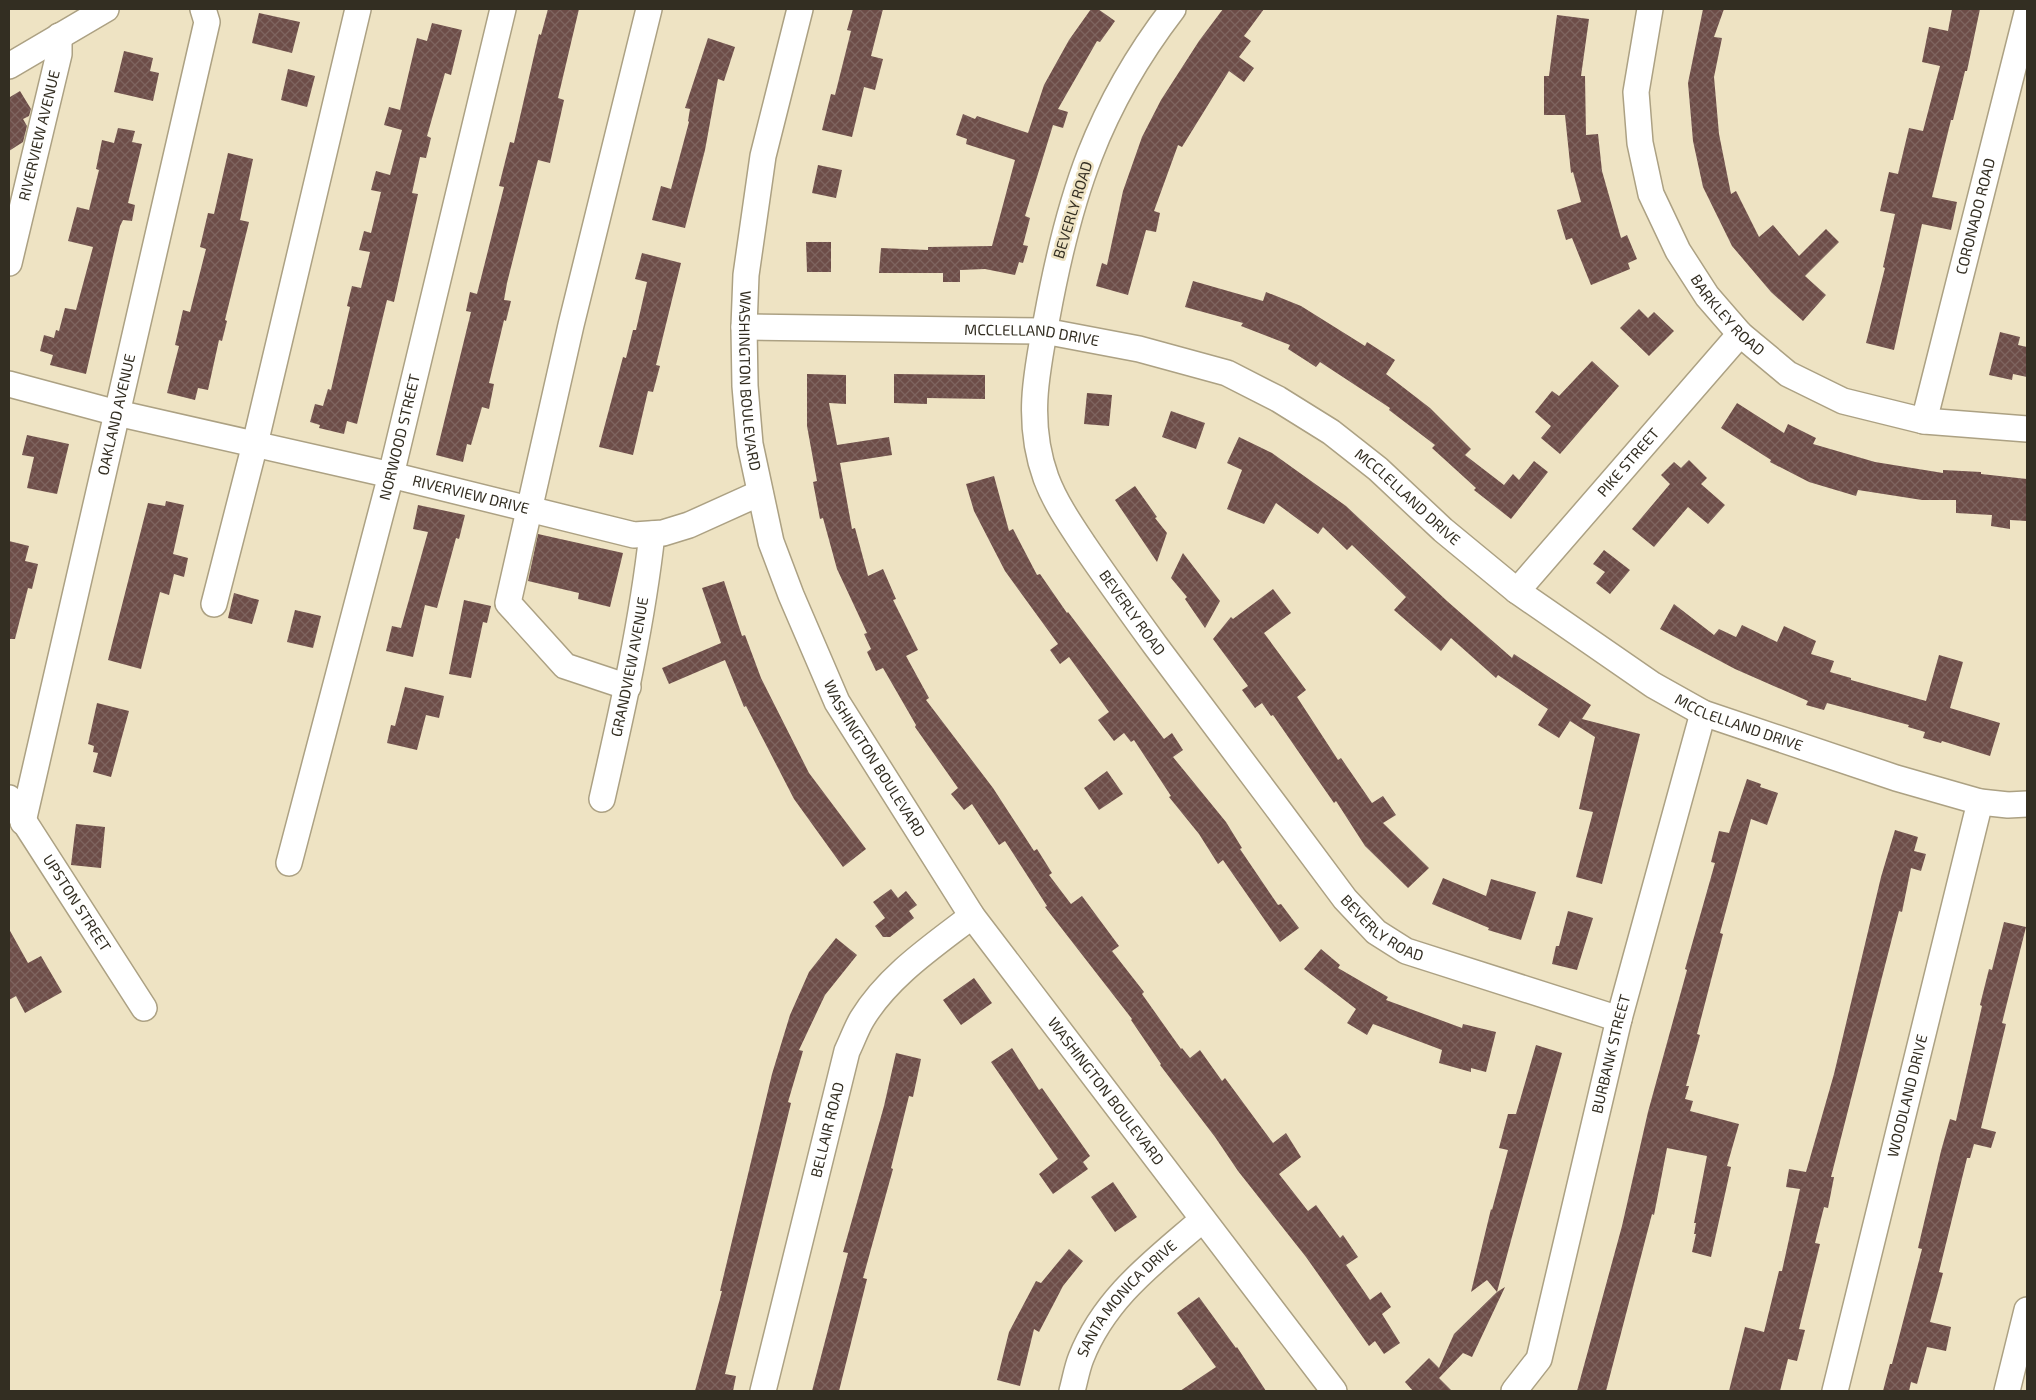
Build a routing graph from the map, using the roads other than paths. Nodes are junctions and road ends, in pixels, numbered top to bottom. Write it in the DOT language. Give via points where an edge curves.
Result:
graph roads {
  1 [pos="106,9"];
  2 [pos="203,9"];
  3 [pos="358,9"];
  4 [pos="502,9"];
  5 [pos="649,9"];
  6 [pos="800,9"];
  7 [pos="1173,9"];
  8 [pos="1650,9"];
  9 [pos="2027,13"];
  10 [pos="60,36"];
  11 [pos="9,66"];
  12 [pos="9,263"];
  13 [pos="744,327"];
  14 [pos="1044,331"];
  15 [pos="1740,334"];
  16 [pos="9,384"];
  17 [pos="117,413"];
  18 [pos="1924,421"];
  19 [pos="2027,429"];
  20 [pos="255,444"];
  21 [pos="391,475"];
  22 [pos="760,493"];
  23 [pos="530,509"];
  24 [pos="652,534"];
  25 [pos="1516,591"];
  26 [pos="214,604"];
  27 [pos="628,686"];
  28 [pos="1703,714"];
  29 [pos="9,798"];
  30 [pos="602,799"];
  31 [pos="1980,802"];
  32 [pos="2027,804"];
  33 [pos="22,822"];
  34 [pos="288,863"];
  35 [pos="972,916"];
  36 [pos="144,1008"];
  37 [pos="1620,1019"];
  38 [pos="1202,1220"];
  39 [pos="2027,1310"];
  40 [pos="763,1391"];
  41 [pos="1072,1391"];
  42 [pos="1334,1391"];
  43 [pos="1514,1391"];
  44 [pos="1835,1391"];
  45 [pos="2007,1391"];
  1 -- 10 [label="street"];
  2 -- 17 [label="street, OAKLAND AVENUE" via="207,22"];
  3 -- 20 [label="street"];
  4 -- 21 [label="street, NORWOOD STREET"];
  5 -- 23 [label="street" via="571,325"];
  6 -- 13 [label="street, WASHINGTON BOULEVARD" via="763,156 746,275"];
  7 -- 14 [label="street, BEVERLY ROAD" via="1125,78 1098,132 1078,182 1058,255"];
  8 -- 15 [label="street, BARKLEY ROAD" via="1636,92 1640,143 1651,194 1678,251 1707,296"];
  9 -- 18 [label="street, CORONADO ROAD"];
  10 -- 11 [label="street"];
  10 -- 12 [label="street, RIVERVIEW AVENUE" via="59,54"];
  13 -- 14 [label="street, MCCLELLAND DRIVE"];
  13 -- 22 [label="street, WASHINGTON BOULEVARD" via="750,444"];
  14 -- 25 [label="street, MCCLELLAND DRIVE" via="1139,349 1228,373 1278,398 1331,432 1371,464"];
  14 -- 37 [label="street, BEVERLY ROAD" via="1035,378 1034,420 1038,452 1047,480 1065,516 1117,594 1345,899 1376,932 1406,951"];
  15 -- 18 [label="street, BARKLEY ROAD" via="1788,374 1843,401"];
  15 -- 25 [label="street, PIKE STREET"];
  16 -- 17 [label="street"];
  17 -- 20 [label="street, RIVERVIEW DRIVE"];
  17 -- 33 [label="street, OAKLAND AVENUE"];
  18 -- 19 [label="street, BARKLEY ROAD"];
  20 -- 21 [label="street, RIVERVIEW DRIVE"];
  20 -- 26 [label="street"];
  21 -- 23 [label="street, RIVERVIEW DRIVE"];
  21 -- 34 [label="street, NORWOOD STREET"];
  22 -- 24 [label="street, RIVERVIEW DRIVE" via="689,525"];
  22 -- 35 [label="street, WASHINGTON BOULEVARD" via="787,586 837,702"];
  23 -- 24 [label="street, RIVERVIEW DRIVE" via="634,535"];
  23 -- 27 [label="street" via="508,603 565,666"];
  24 -- 27 [label="street, GRANDVIEW AVENUE" via="647,584"];
  25 -- 28 [label="street, MCCLELLAND DRIVE" via="1653,685"];
  27 -- 30 [label="street, GRANDVIEW AVENUE"];
  28 -- 31 [label="street, MCCLELLAND DRIVE" via="1896,778"];
  28 -- 37 [label="street, BURBANK STREET"];
  29 -- 33 [label="street, UPSTON STREET"];
  31 -- 32 [label="street, MCCLELLAND DRIVE"];
  31 -- 44 [label="street, WOODLAND DRIVE"];
  33 -- 36 [label="street, UPSTON STREET"];
  35 -- 38 [label="street, WASHINGTON BOULEVARD"];
  35 -- 40 [label="street, BELLAIR ROAD" via="914,961 885,989 862,1019 847,1051"];
  37 -- 43 [label="street, BURBANK STREET" via="1539,1359"];
  38 -- 41 [label="street, SANTA MONICA DRIVE" via="1124,1289 1090,1338 1080,1359"];
  38 -- 42 [label="street, WASHINGTON BOULEVARD"];
  39 -- 45 [label="street"];
}
